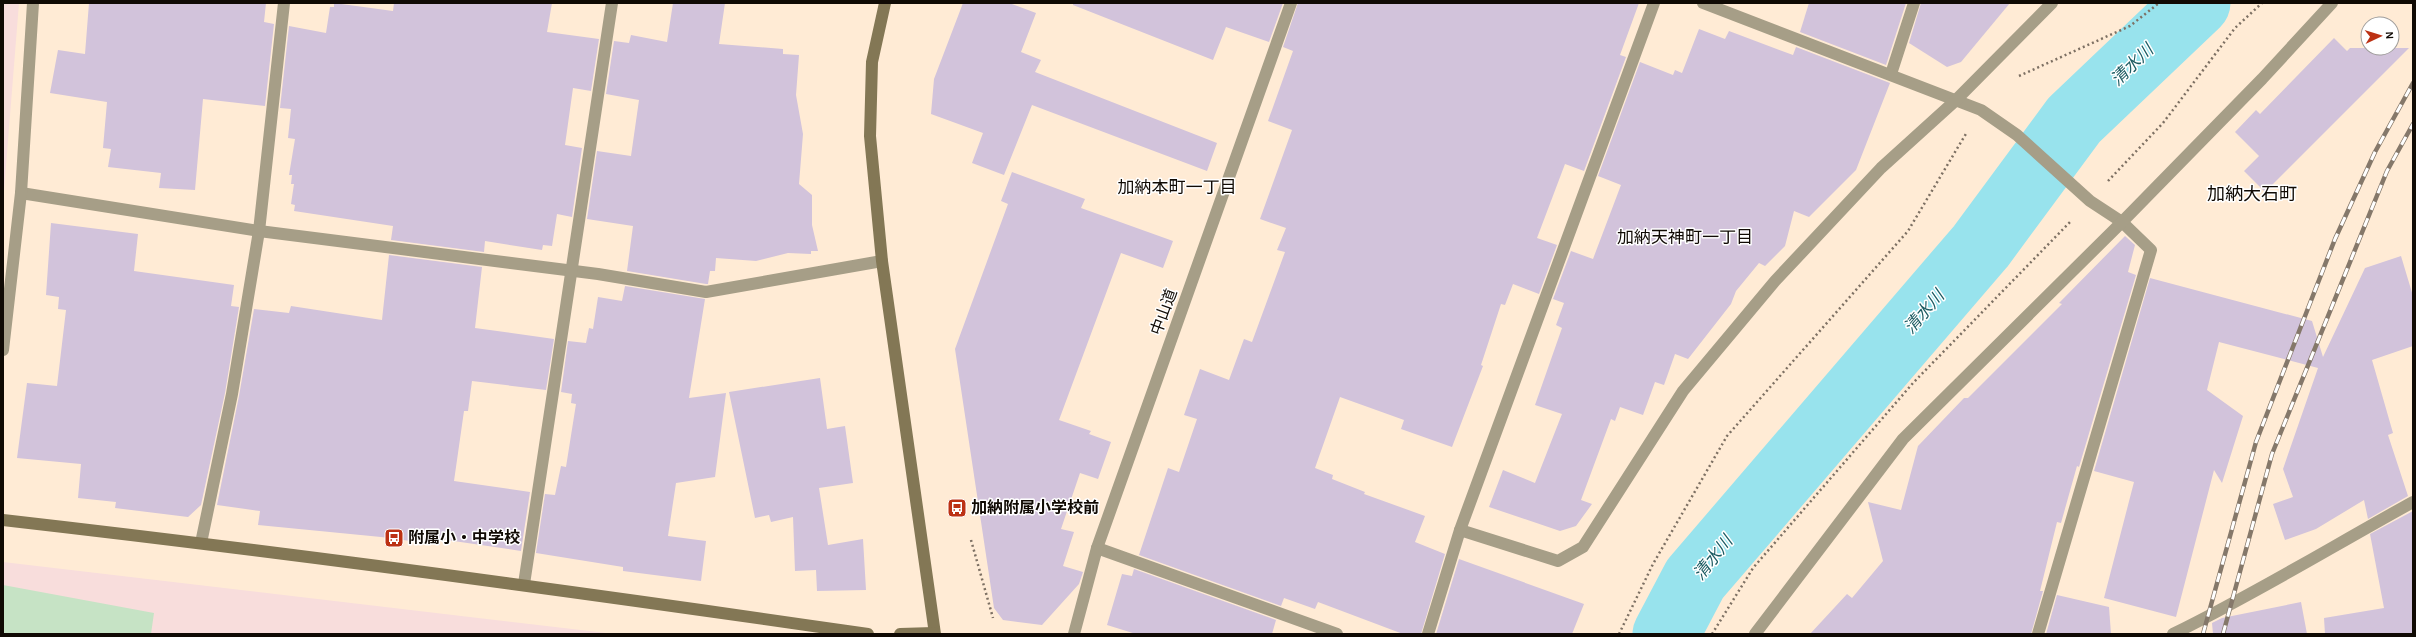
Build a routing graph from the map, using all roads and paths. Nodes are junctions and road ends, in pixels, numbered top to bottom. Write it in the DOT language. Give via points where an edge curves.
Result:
graph roads {
  1 [pos="33,3"];
  2 [pos="284,3"];
  3 [pos="612,3"];
  4 [pos="886,3"];
  5 [pos="1291,3"];
  6 [pos="1654,3"];
  7 [pos="1703,3"];
  8 [pos="1914,3"];
  9 [pos="2052,3"];
  10 [pos="2159,3"];
  11 [pos="2262,3"];
  12 [pos="2332,3"];
  13 [pos="1891,74"];
  14 [pos="2018,77"];
  15 [pos="1955,101"];
  16 [pos="1981,110"];
  17 [pos="21,193"];
  18 [pos="2090,201"];
  19 [pos="2122,222"];
  20 [pos="259,231"];
  21 [pos="882,261"];
  22 [pos="570,270"];
  23 [pos="3,350"];
  24 [pos="2413,502"];
  25 [pos="3,520"];
  26 [pos="1460,530"];
  27 [pos="971,540"];
  28 [pos="202,543"];
  29 [pos="1097,548"];
  30 [pos="524,584"];
  31 [pos="993,618"];
  32 [pos="868,634"];
  33 [pos="900,634"];
  34 [pos="937,634"];
  35 [pos="1074,634"];
  36 [pos="1337,634"];
  37 [pos="1428,634"];
  38 [pos="1619,634"];
  39 [pos="1712,634"];
  40 [pos="1755,634"];
  41 [pos="2038,634"];
  42 [pos="2174,634"];
  1 -- 17 [label="street"];
  2 -- 20 [label="street"];
  3 -- 22 [label="street"];
  4 -- 21 [label="street" via="872,62 870,136"];
  5 -- 29 [label="street, 中山道"];
  6 -- 26 [label="street"];
  7 -- 13 [label="street"];
  8 -- 13 [label="street"];
  9 -- 15 [label="street"];
  10 -- 14 [label="path" via="2130,26"];
  11 -- 18 [label="path" via="2235,28 2163,123"];
  12 -- 19 [label="street" via="2262,79"];
  13 -- 15 [label="street"];
  15 -- 16 [label="street"];
  15 -- 26 [label="street" via="1881,168 1775,280 1683,391 1583,547 1558,561"];
  16 -- 18 [label="street" via="2017,135"];
  16 -- 38 [label="path" via="1908,231 1727,436 1653,564"];
  17 -- 20 [label="street"];
  17 -- 23 [label="street"];
  18 -- 19 [label="street"];
  18 -- 39 [label="path" via="1908,389 1753,568"];
  19 -- 40 [label="street" via="1903,439"];
  19 -- 41 [label="street" via="2151,250"];
  20 -- 22 [label="street"];
  20 -- 28 [label="street" via="232,394"];
  21 -- 22 [label="street" via="706,292"];
  21 -- 34 [label="street"];
  22 -- 30 [label="street"];
  24 -- 42 [label="street" via="2231,605"];
  25 -- 28 [label="street"];
  26 -- 37 [label="street"];
  27 -- 31 [label="path"];
  28 -- 30 [label="street"];
  29 -- 35 [label="street, 中山道"];
  29 -- 36 [label="street"];
  30 -- 32 [label="street"];
  33 -- 34 [label="street"];
}
